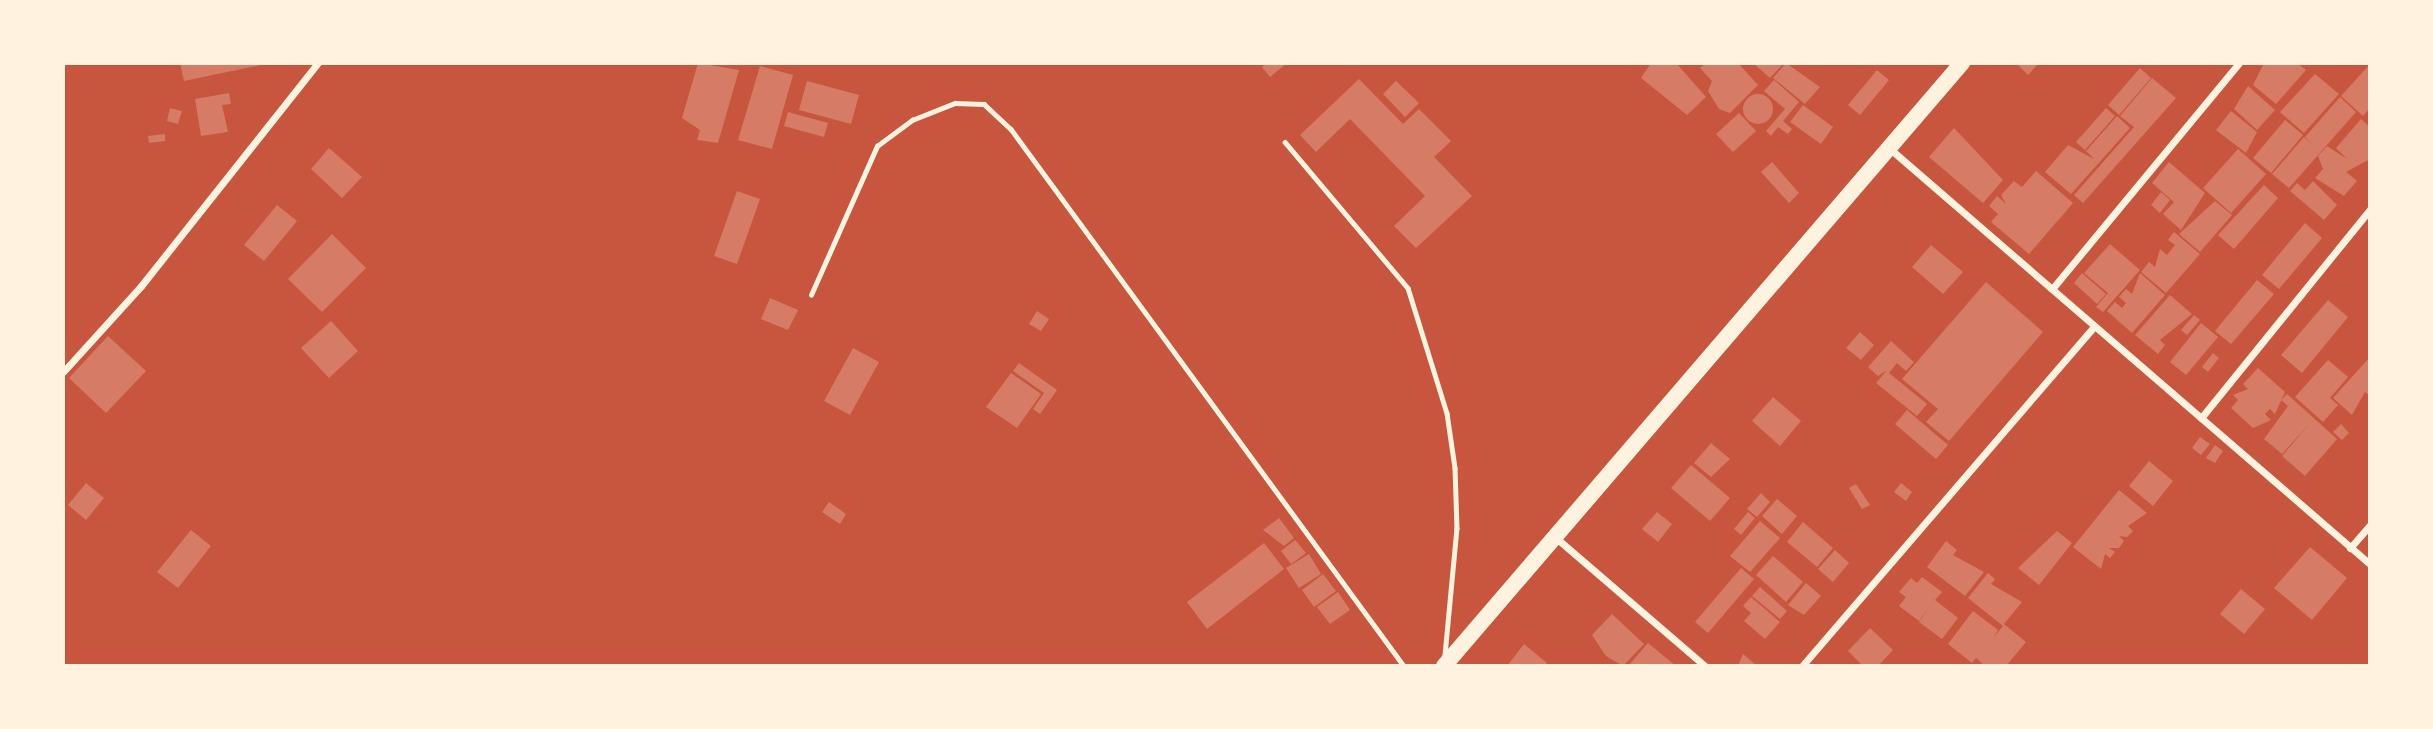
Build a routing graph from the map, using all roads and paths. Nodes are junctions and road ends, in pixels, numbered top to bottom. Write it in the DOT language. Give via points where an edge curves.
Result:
graph roads {
  1 [pos="318,63"];
  2 [pos="1962,63"];
  3 [pos="2239,63"];
  4 [pos="1284,142"];
  5 [pos="1888,148"];
  6 [pos="2370,209"];
  7 [pos="2052,289"];
  8 [pos="811,295"];
  9 [pos="2094,326"];
  10 [pos="63,372"];
  11 [pos="2201,418"];
  12 [pos="2370,524"];
  13 [pos="1555,537"];
  14 [pos="2350,548"];
  15 [pos="2370,564"];
  16 [pos="1444,665"];
  17 [pos="1404,666"];
  18 [pos="1705,666"];
  19 [pos="1802,666"];
  1 -- 10 [label="street" via="141,286"];
  2 -- 5 [label="main road"];
  3 -- 7 [label="street"];
  4 -- 16 [label="lane" via="1408,288 1447,413 1457,528"];
  5 -- 7 [label="street"];
  5 -- 13 [label="main road"];
  6 -- 11 [label="street"];
  7 -- 9 [label="street"];
  8 -- 17 [label="lane" via="877,146 912,120 954,103 984,104 1011,129"];
  9 -- 11 [label="street"];
  9 -- 19 [label="street"];
  11 -- 14 [label="street"];
  12 -- 14 [label="street"];
  13 -- 16 [label="main road"];
  13 -- 18 [label="street"];
  14 -- 15 [label="street"];
}
